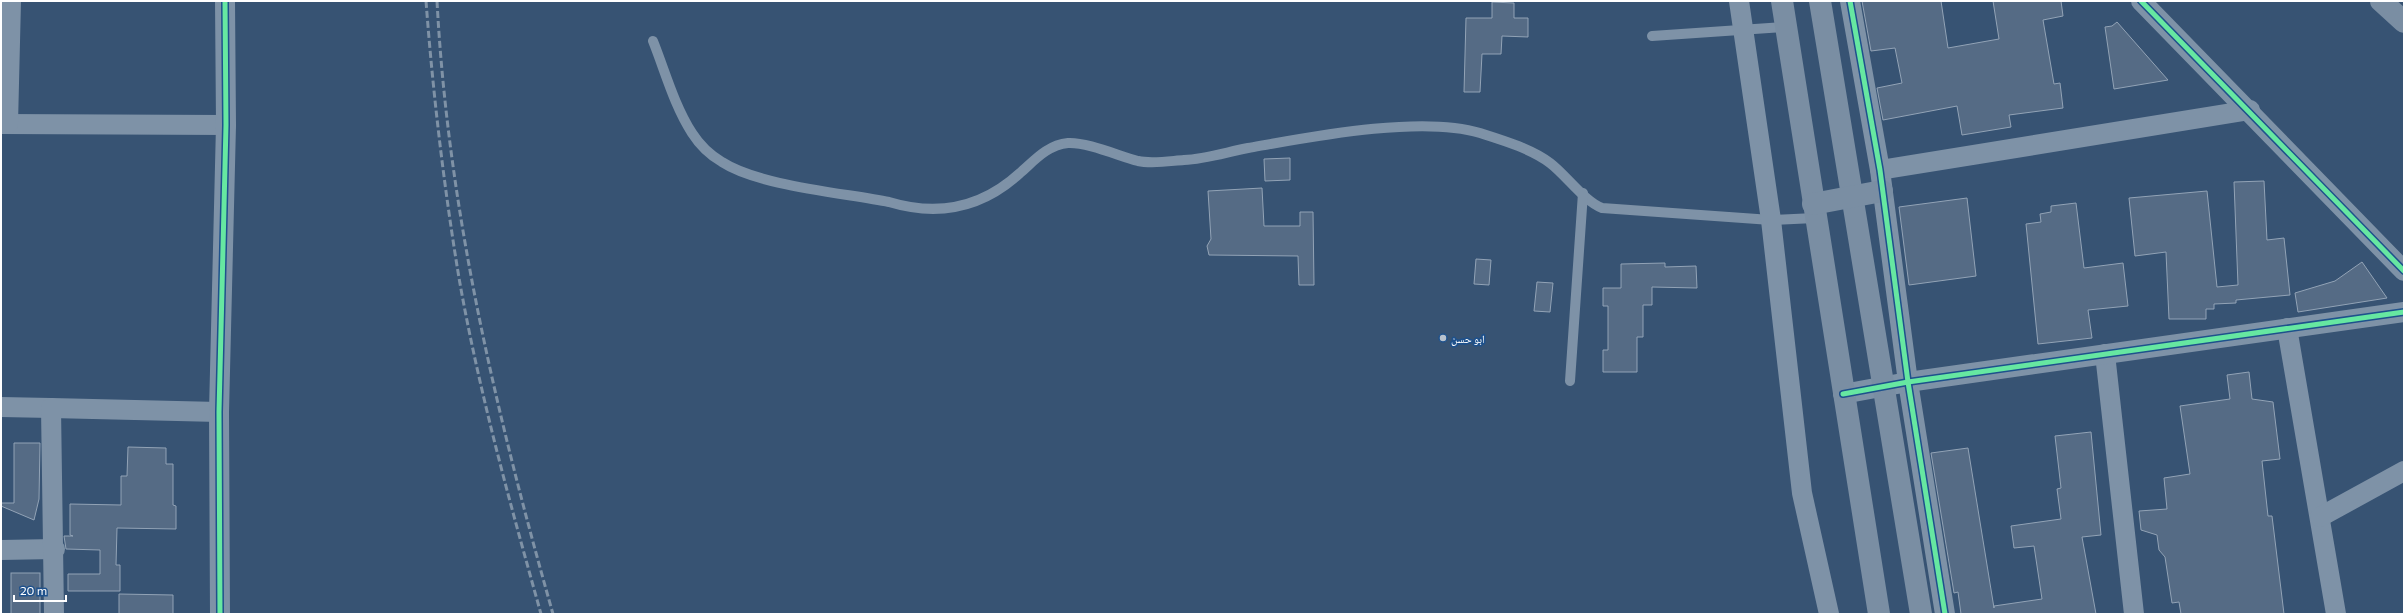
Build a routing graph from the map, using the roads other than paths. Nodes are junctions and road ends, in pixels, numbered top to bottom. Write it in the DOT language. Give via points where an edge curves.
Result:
graph roads {
  1 [pos="11,1"];
  2 [pos="225,1"];
  3 [pos="1740,1"];
  4 [pos="1782,1"];
  5 [pos="1820,1"];
  6 [pos="1850,1"];
  7 [pos="2141,1"];
  8 [pos="2381,1"];
  9 [pos="2404,22"];
  10 [pos="1785,27"];
  11 [pos="1742,30"];
  12 [pos="1652,36"];
  13 [pos="652,41"];
  14 [pos="2250,110"];
  15 [pos="4,124"];
  16 [pos="226,125"];
  17 [pos="1881,180"];
  18 [pos="1583,193"];
  19 [pos="1853,197"];
  20 [pos="1814,211"];
  21 [pos="1771,220"];
  22 [pos="2404,271"];
  23 [pos="2404,312"];
  24 [pos="2287,328"];
  25 [pos="2105,354"];
  26 [pos="1570,381"];
  27 [pos="1908,382"];
  28 [pos="1884,386"];
  29 [pos="1843,394"];
  30 [pos="1,407"];
  31 [pos="51,408"];
  32 [pos="219,412"];
  33 [pos="2404,471"];
  34 [pos="2320,517"];
  35 [pos="55,549"];
  36 [pos="1,550"];
  37 [pos="54,614"];
  38 [pos="220,614"];
  39 [pos="1829,614"];
  40 [pos="1878,614"];
  41 [pos="1921,614"];
  42 [pos="1945,614"];
  43 [pos="2134,614"];
  44 [pos="2336,614"];
  1 -- 15 [label="street"];
  2 -- 16 [label="street"];
  3 -- 11 [label="street"];
  4 -- 10 [label="main road"];
  5 -- 19 [label="main road"];
  6 -- 17 [label="street"];
  7 -- 14 [label="street"];
  8 -- 9 [label="main road"];
  10 -- 11 [label="lane"];
  10 -- 20 [label="main road"];
  11 -- 12 [label="lane"];
  11 -- 21 [label="street"];
  13 -- 18 [label="lane" via="692,134 722,163 767,180 905,207 947,208 983,200 1004,187 1042,153 1067,144 1082,145 1141,162 1187,160 1289,141 1378,129 1433,126 1478,133 1536,154 1558,169"];
  14 -- 17 [label="street"];
  14 -- 22 [label="street"];
  15 -- 16 [label="street"];
  16 -- 32 [label="street"];
  17 -- 19 [label="main road"];
  17 -- 27 [label="street"];
  18 -- 21 [label="lane" via="1602,208"];
  18 -- 26 [label="lane"];
  19 -- 20 [label="main road"];
  19 -- 28 [label="main road"];
  20 -- 21 [label="lane"];
  20 -- 29 [label="main road"];
  21 -- 39 [label="street" via="1802,492"];
  23 -- 24 [label="street"];
  24 -- 25 [label="street"];
  24 -- 34 [label="street"];
  25 -- 27 [label="street"];
  25 -- 43 [label="street"];
  27 -- 28 [label="street"];
  27 -- 42 [label="street"];
  28 -- 29 [label="street"];
  28 -- 41 [label="main road"];
  29 -- 40 [label="main road"];
  30 -- 31 [label="street"];
  31 -- 32 [label="street"];
  31 -- 35 [label="street"];
  32 -- 38 [label="street"];
  33 -- 34 [label="street"];
  34 -- 44 [label="street"];
  35 -- 36 [label="street"];
  35 -- 37 [label="street"];
}
